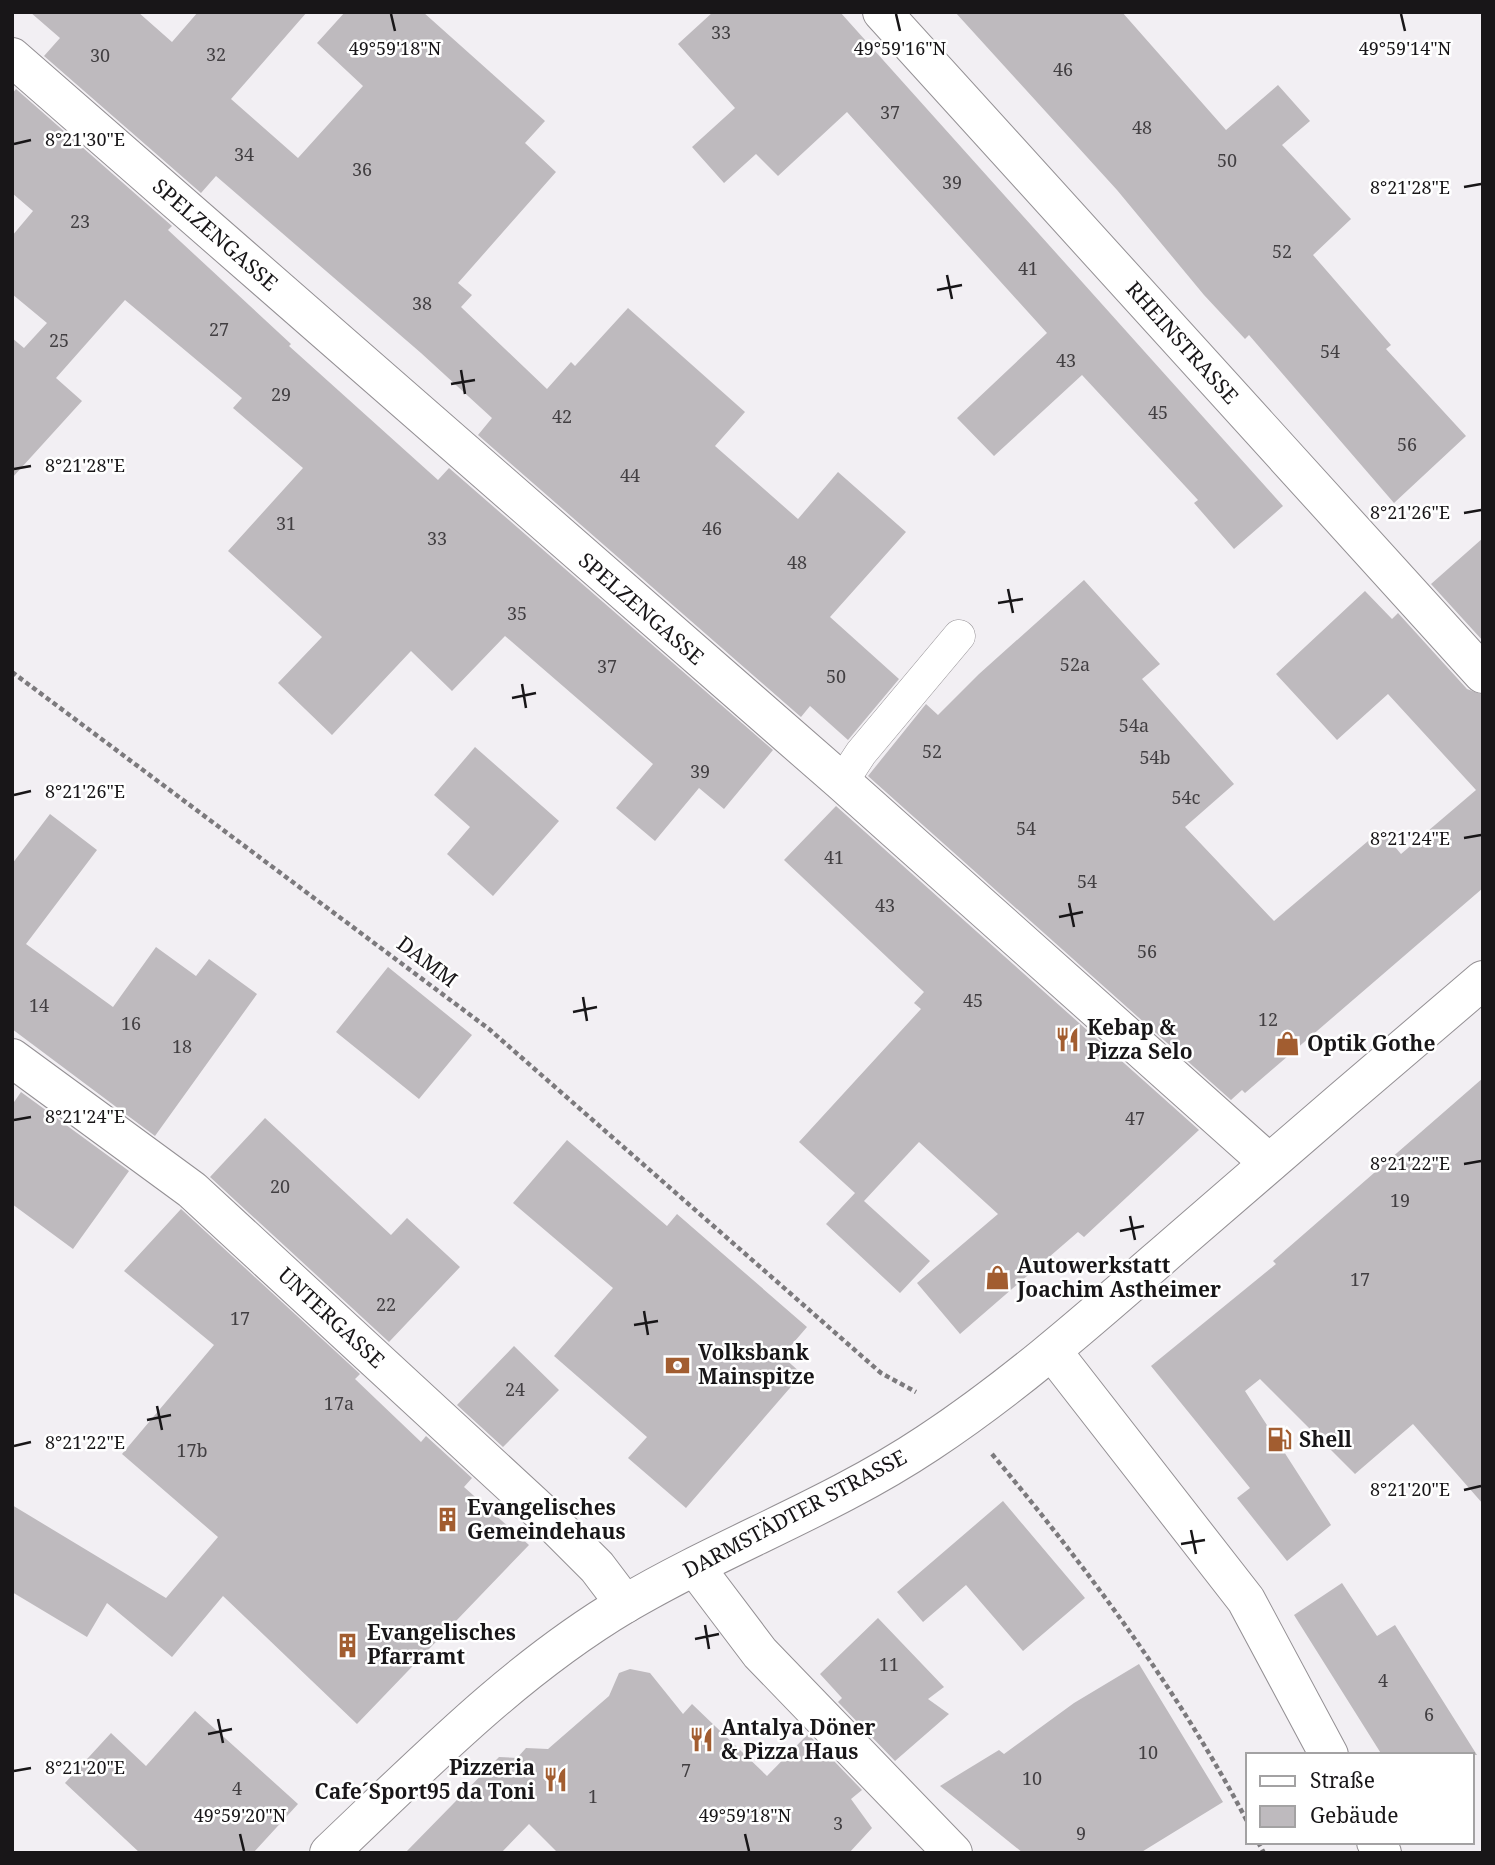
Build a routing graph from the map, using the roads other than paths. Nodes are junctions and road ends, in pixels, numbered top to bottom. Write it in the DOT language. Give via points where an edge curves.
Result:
graph roads {
  1 [pos="882,12"];
  2 [pos="12,57"];
  3 [pos="959,636"];
  4 [pos="1483,674"];
  5 [pos="842,782"];
  6 [pos="1483,980"];
  7 [pos="12,1059"];
  8 [pos="1269,1163"];
  9 [pos="1052,1351"];
  10 [pos="695,1567"];
  11 [pos="625,1604"];
  12 [pos="1328,1753"];
  13 [pos="329,1853"];
  14 [pos="953,1853"];
  1 -- 4 [label="street, RHEINSTRASSE"];
  2 -- 5 [label="street, SPELZENGASSE"];
  3 -- 5 [label="lane"];
  5 -- 8 [label="street, SPELZENGASSE"];
  6 -- 8 [label="street, DARMSTÄDTER STRASSE"];
  7 -- 11 [label="street, UNTERGASSE" via="192,1190 554,1524 597,1567"];
  8 -- 9 [label="street, DARMSTÄDTER STRASSE"];
  9 -- 10 [label="street, DARMSTÄDTER STRASSE" via="871,1479"];
  9 -- 12 [label="street" via="1246,1600"];
  10 -- 11 [label="street, DARMSTÄDTER STRASSE"];
  10 -- 14 [label="street" via="760,1653"];
  11 -- 13 [label="street, DARMSTÄDTER STRASSE" via="530,1671 460,1728"];
}
